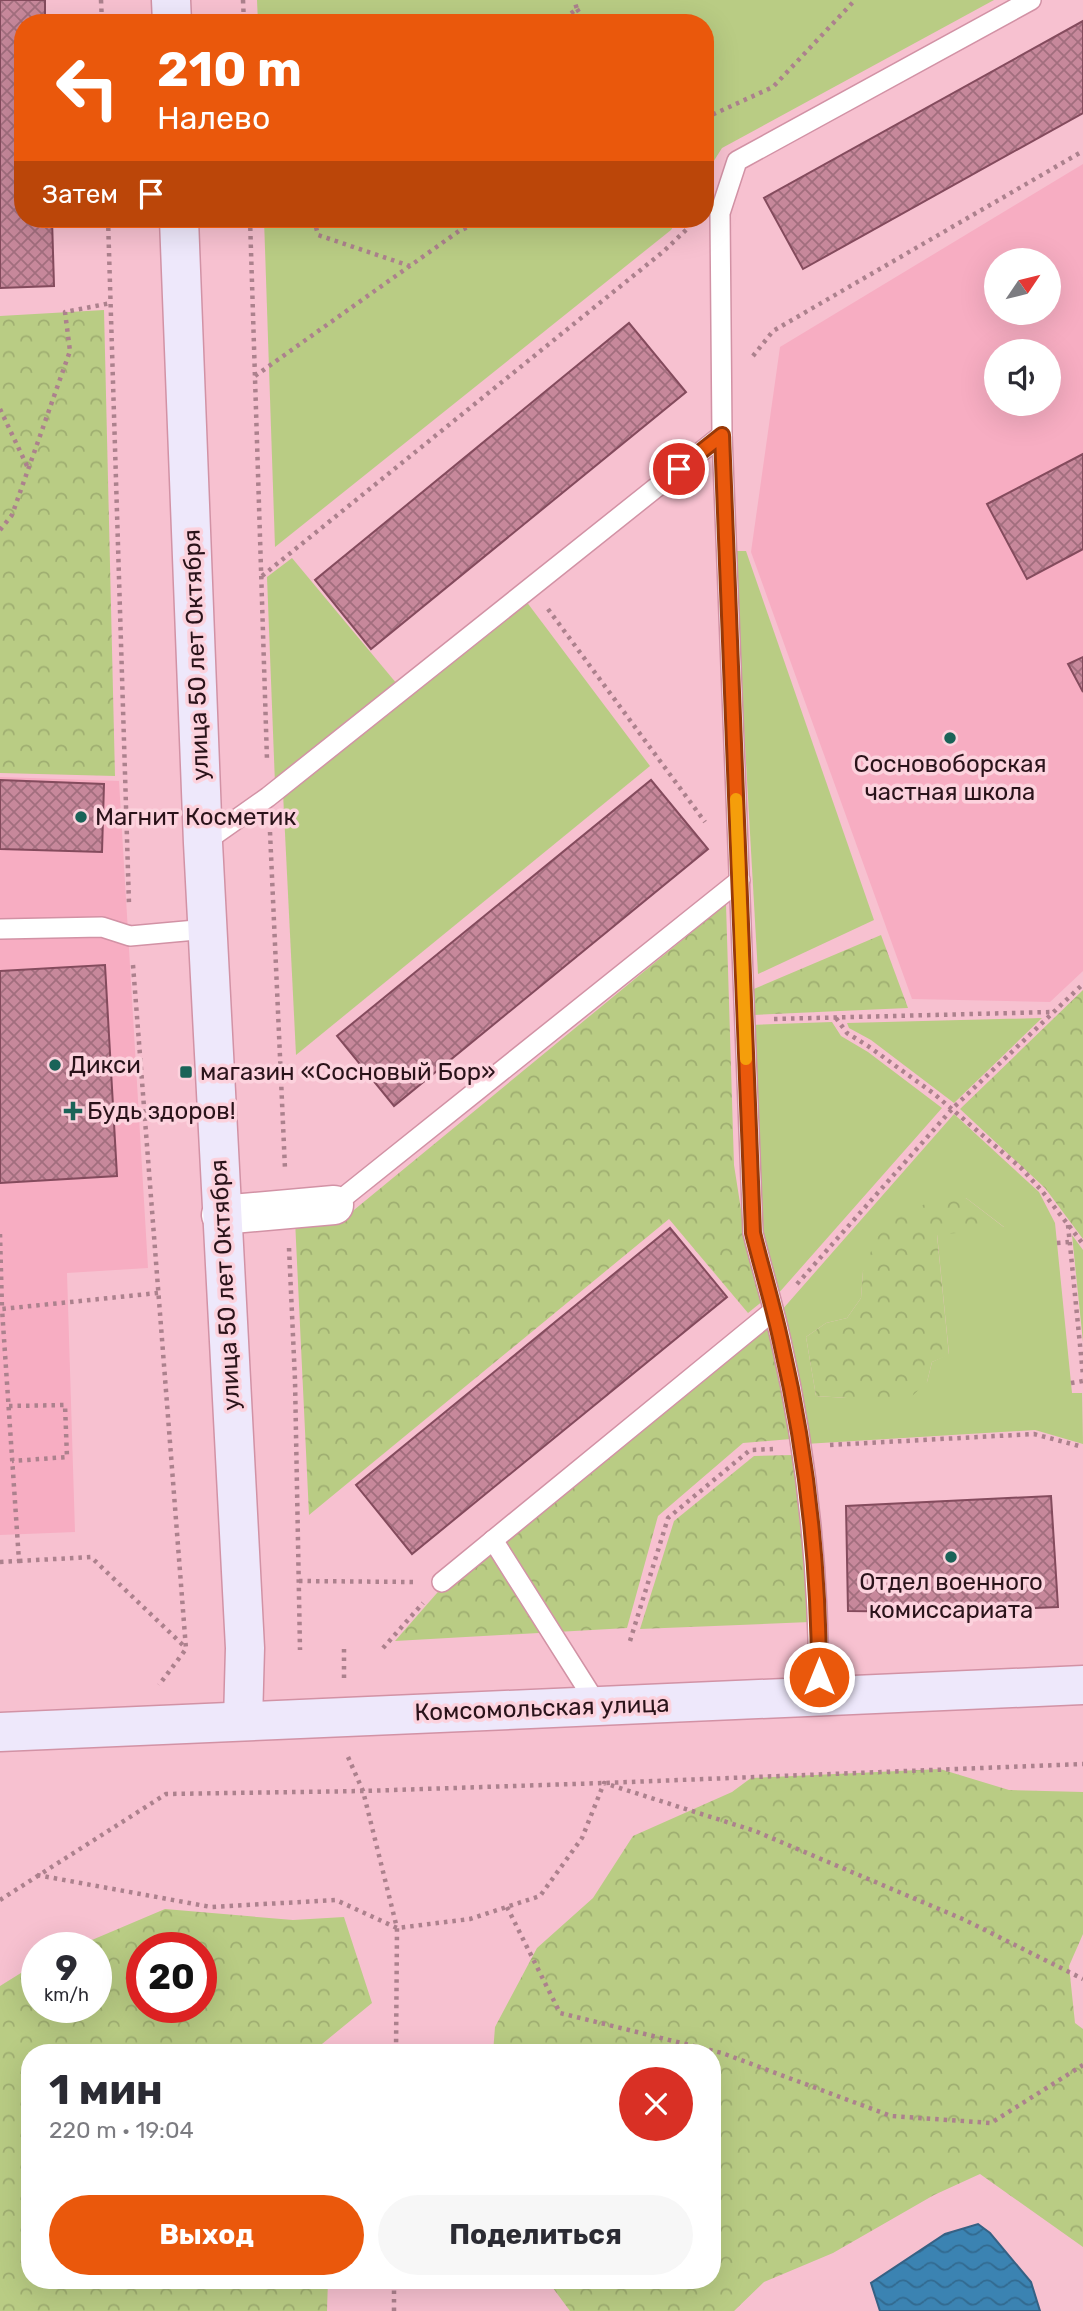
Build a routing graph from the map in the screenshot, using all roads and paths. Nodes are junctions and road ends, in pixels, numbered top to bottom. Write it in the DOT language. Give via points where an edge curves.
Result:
graph roads {
  1 [pos="574,0"];
  2 [pos="855,0"];
  3 [pos="1031,0"];
  4 [pos="577,9"];
  5 [pos="570,14"];
  6 [pos="580,14"];
  7 [pos="714,114"];
  8 [pos="1083,151"];
  9 [pos="179,228"];
  10 [pos="250,228"];
  11 [pos="316,228"];
  12 [pos="466,228"];
  13 [pos="682,233"];
  14 [pos="410,266"];
  15 [pos="111,303"];
  16 [pos="750,360"];
  17 [pos="255,376"];
  18 [pos="0,410"];
  19 [pos="722,435"];
  20 [pos="28,468"];
  21 [pos="0,530"];
  22 [pos="261,576"];
  23 [pos="531,587"];
  24 [pos="268,797"];
  25 [pos="204,843"];
  26 [pos="739,873"];
  27 [pos="0,929"];
  28 [pos="208,929"];
  29 [pos="1083,984"];
  30 [pos="1053,1012"];
  31 [pos="836,1018"];
  32 [pos="745,1020"];
  33 [pos="953,1108"];
  34 [pos="334,1205"];
  35 [pos="287,1209"];
  36 [pos="221,1215"];
  37 [pos="1068,1224"];
  38 [pos="0,1234"];
  39 [pos="1070,1242"];
  40 [pos="1057,1243"];
  41 [pos="1083,1244"];
  42 [pos="158,1293"];
  43 [pos="2,1309"];
  44 [pos="773,1311"];
  45 [pos="1083,1375"];
  46 [pos="1083,1381"];
  47 [pos="1071,1383"];
  48 [pos="9,1406"];
  49 [pos="801,1447"];
  50 [pos="1083,1447"];
  51 [pos="12,1461"];
  52 [pos="493,1540"];
  53 [pos="19,1561"];
  54 [pos="0,1562"];
  55 [pos="299,1581"];
  56 [pos="442,1582"];
  57 [pos="630,1641"];
  58 [pos="186,1648"];
  59 [pos="383,1648"];
  60 [pos="344,1649"];
  61 [pos="300,1650"];
  62 [pos="345,1684"];
  63 [pos="1083,1685"];
  64 [pos="819,1696"];
  65 [pos="598,1706"];
  66 [pos="243,1721"];
  67 [pos="0,1732"];
  68 [pos="346,1753"];
  69 [pos="1083,1764"];
  70 [pos="604,1783"];
  71 [pos="363,1791"];
  72 [pos="37,1875"];
  73 [pos="0,1900"];
  74 [pos="506,1907"];
  75 [pos="397,1928"];
  76 [pos="1083,1979"];
  77 [pos="396,2044"];
  78 [pos="686,2044"];
  79 [pos="721,2053"];
  80 [pos="1083,2065"];
  81 [pos="394,2289"];
  82 [pos="394,2311"];
  1 -- 4 [label="path"];
  2 -- 7 [label="path" via="773,87"];
  3 -- 19 [label="lane" via="737,160 720,213"];
  4 -- 5 [label="path"];
  4 -- 6 [label="path"];
  8 -- 16 [label="path" via="773,331"];
  9 -- 25 [label="street, улица 50 лет Октября"];
  10 -- 17 [label="path"];
  11 -- 14 [label="path" via="318,235"];
  12 -- 14 [label="path"];
  13 -- 22 [label="path"];
  14 -- 17 [label="path"];
  15 -- 20 [label="path" via="65,312 70,351"];
  17 -- 22 [label="path"];
  18 -- 20 [label="path"];
  19 -- 23 [label="lane"];
  19 -- 26 [label="lane"];
  20 -- 21 [label="path" via="12,514"];
  22 -- 24 [label="path"];
  23 -- 24 [label="lane"];
  23 -- 26 [label="path"];
  24 -- 25 [label="lane"];
  24 -- 35 [label="path"];
  25 -- 28 [label="street, улица 50 лет Октября"];
  26 -- 32 [label="lane"];
  26 -- 34 [label="lane"];
  27 -- 28 [label="lane" via="102,927 131,936"];
  28 -- 36 [label="street, улица 50 лет Октября"];
  29 -- 30 [label="path"];
  30 -- 31 [label="path"];
  30 -- 33 [label="path"];
  31 -- 32 [label="path"];
  31 -- 33 [label="path" via="847,1033"];
  32 -- 44 [label="lane" via="753,1233"];
  33 -- 37 [label="path" via="1021,1168"];
  33 -- 44 [label="path"];
  34 -- 35 [label="street"];
  35 -- 36 [label="street"];
  35 -- 55 [label="path"];
  36 -- 66 [label="street, улица 50 лет Октября" via="244,1648"];
  37 -- 39 [label="path"];
  37 -- 41 [label="path"];
  38 -- 43 [label="path"];
  39 -- 40 [label="path"];
  39 -- 45 [label="path"];
  42 -- 43 [label="path"];
  43 -- 48 [label="path"];
  44 -- 49 [label="lane"];
  44 -- 52 [label="lane"];
  46 -- 47 [label="path"];
  48 -- 51 [label="path"];
  48 -- 51 [label="path" via="65,1405 66,1457"];
  49 -- 50 [label="path" via="1034,1434"];
  49 -- 57 [label="path" via="750,1450 668,1518"];
  49 -- 64 [label="lane" via="815,1568"];
  51 -- 53 [label="path"];
  52 -- 56 [label="lane"];
  52 -- 65 [label="lane"];
  53 -- 54 [label="path"];
  53 -- 58 [label="path" via="91,1557"];
  55 -- 56 [label="path"];
  55 -- 61 [label="path"];
  56 -- 59 [label="path"];
  60 -- 62 [label="path"];
  63 -- 64 [label="street, Комсомольская улица"];
  64 -- 65 [label="street, Комсомольская улица"];
  65 -- 66 [label="street, Комсомольская улица"];
  66 -- 67 [label="street, Комсомольская улица"];
  68 -- 71 [label="path"];
  69 -- 70 [label="path"];
  70 -- 71 [label="path"];
  70 -- 74 [label="path" via="582,1838 540,1896"];
  70 -- 76 [label="path" via="755,1831 965,1920"];
  71 -- 72 [label="path" via="166,1794"];
  71 -- 75 [label="path"];
  72 -- 73 [label="path"];
  72 -- 75 [label="path" via="211,1907 336,1900"];
  74 -- 75 [label="path" via="470,1919"];
  74 -- 78 [label="path" via="560,2012"];
  75 -- 77 [label="path"];
  79 -- 80 [label="path" via="891,2116 992,2123"];
  81 -- 82 [label="path"];
}
